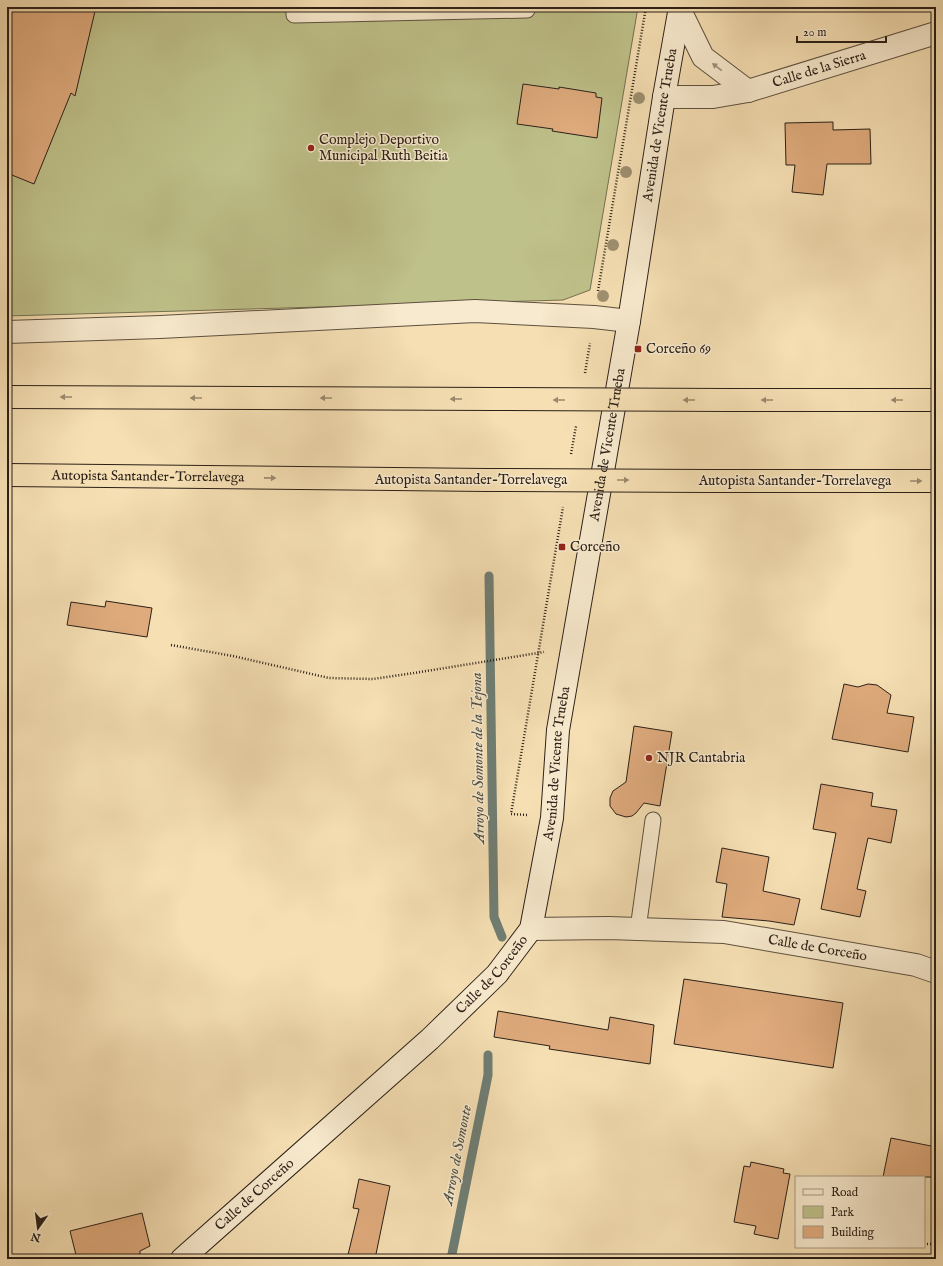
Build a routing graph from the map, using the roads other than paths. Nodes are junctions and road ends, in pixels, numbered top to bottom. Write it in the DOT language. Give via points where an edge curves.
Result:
graph roads {
  1 [pos="294,7"];
  2 [pos="680,8"];
  3 [pos="528,10"];
  4 [pos="936,33"];
  5 [pos="748,91"];
  6 [pos="664,97"];
  7 [pos="629,320"];
  8 [pos="7,332"];
  9 [pos="7,397"];
  10 [pos="936,400"];
  11 [pos="7,475"];
  12 [pos="936,481"];
  13 [pos="653,820"];
  14 [pos="531,929"];
  15 [pos="638,929"];
  16 [pos="936,972"];
  17 [pos="182,1259"];
  1 -- 3 [label="lane" via="294,15"];
  5 -- 2 [label="street, one-way" via="703,57"];
  2 -- 6 [label="street, Avenida de Vicente Trueba"];
  4 -- 5 [label="street, Calle de la Sierra"];
  5 -- 6 [label="street, Calle de la Sierra" via="712,97"];
  6 -- 7 [label="street, Avenida de Vicente Trueba"];
  7 -- 8 [label="street" via="475,311 160,328"];
  7 -- 14 [label="street, Avenida de Vicente Trueba" via="558,730 552,818"];
  10 -- 9 [label="highway, one-way, bridge"];
  11 -- 12 [label="highway, Autopista Santander-Torrelavega, one-way, bridge"];
  13 -- 15 [label="lane"];
  14 -- 15 [label="street, Calle de Corceño"];
  14 -- 17 [label="street, Calle de Corceño" via="497,974 430,1039"];
  15 -- 16 [label="street, Calle de Corceño" via="724,932 916,965"];
}
